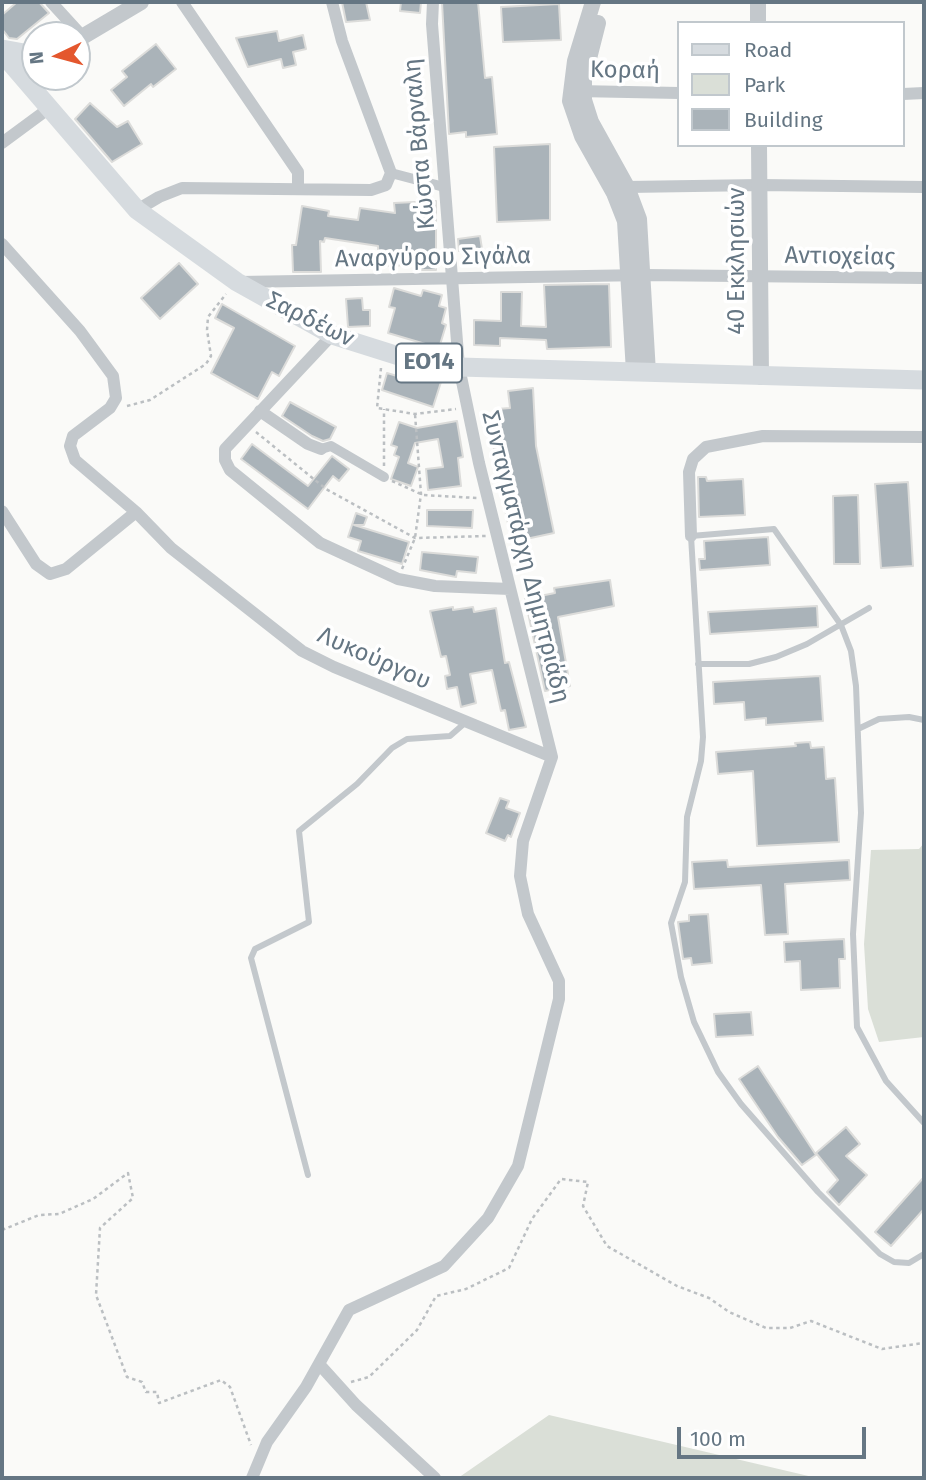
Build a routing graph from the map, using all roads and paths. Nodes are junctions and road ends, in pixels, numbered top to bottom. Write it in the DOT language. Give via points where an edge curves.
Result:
graph roads {
  1 [pos="51,2"];
  2 [pos="141,2"];
  3 [pos="182,2"];
  4 [pos="332,2"];
  5 [pos="433,2"];
  6 [pos="593,2"];
  7 [pos="603,2"];
  8 [pos="758,2"];
  9 [pos="65,21"];
  10 [pos="758,21"];
  11 [pos="91,33"];
  12 [pos="2,51"];
  13 [pos="21,53"];
  14 [pos="21,68"];
  15 [pos="39,91"];
  16 [pos="576,91"];
  17 [pos="678,93"];
  18 [pos="924,93"];
  19 [pos="905,94"];
  20 [pos="48,109"];
  21 [pos="2,143"];
  22 [pos="759,147"];
  23 [pos="391,173"];
  24 [pos="760,185"];
  25 [pos="444,187"];
  26 [pos="924,187"];
  27 [pos="298,188"];
  28 [pos="620,190"];
  29 [pos="137,210"];
  30 [pos="2,244"];
  31 [pos="637,275"];
  32 [pos="760,277"];
  33 [pos="453,278"];
  34 [pos="924,278"];
  35 [pos="237,282"];
  36 [pos="332,335"];
  37 [pos="383,351"];
  38 [pos="459,367"];
  39 [pos="924,368"];
  40 [pos="641,373"];
  41 [pos="761,377"];
  42 [pos="924,380"];
  43 [pos="113,403"];
  44 [pos="467,408"];
  45 [pos="384,409"];
  46 [pos="260,411"];
  47 [pos="415,414"];
  48 [pos="247,425"];
  49 [pos="924,437"];
  50 [pos="321,449"];
  51 [pos="384,477"];
  52 [pos="421,494"];
  53 [pos="487,499"];
  54 [pos="2,511"];
  55 [pos="136,512"];
  56 [pos="496,536"];
  57 [pos="691,536"];
  58 [pos="415,538"];
  59 [pos="398,579"];
  60 [pos="510,589"];
  61 [pos="869,608"];
  62 [pos="841,625"];
  63 [pos="698,664"];
  64 [pos="924,720"];
  65 [pos="466,722"];
  66 [pos="858,729"];
  67 [pos="552,757"];
  68 [pos="924,1123"];
  69 [pos="308,1175"];
  70 [pos="2,1230"];
  71 [pos="924,1254"];
  72 [pos="924,1343"];
  73 [pos="319,1364"];
  74 [pos="344,1382"];
  75 [pos="259,1457"];
  76 [pos="252,1478"];
  77 [pos="262,1478"];
  78 [pos="435,1478"];
  1 -- 9 [label="street"];
  2 -- 11 [label="street"];
  3 -- 27 [label="street" via="298,172"];
  4 -- 23 [label="street"];
  5 -- 25 [label="street, Κώστα Βάρναλη"];
  6 -- 16 [label="street" via="575,61"];
  7 -- 16 [label="street"];
  8 -- 10 [label="street"];
  12 -- 13 [label="main road"];
  12 -- 14 [label="main road, Σαρδέων / ΕΟ14"];
  15 -- 20 [label="main road, Σαρδέων / ΕΟ14"];
  16 -- 17 [label="street, Κοραή"];
  16 -- 28 [label="street"];
  18 -- 19 [label="street"];
  20 -- 21 [label="street"];
  20 -- 29 [label="main road, Σαρδέων / ΕΟ14"];
  22 -- 24 [label="street, 40 Εκκλησιών"];
  23 -- 25 [label="street"];
  23 -- 27 [label="street" via="380,188"];
  24 -- 26 [label="street"];
  24 -- 28 [label="street"];
  24 -- 32 [label="street, 40 Εκκλησιών"];
  25 -- 33 [label="street, Κώστα Βάρναλη"];
  27 -- 29 [label="street" via="182,188"];
  28 -- 31 [label="street" via="639,219"];
  29 -- 35 [label="main road, Σαρδέων / ΕΟ14"];
  30 -- 43 [label="street" via="80,331 113,376"];
  31 -- 32 [label="street, Αντιοχείας"];
  31 -- 33 [label="street, Αναργύρου Σιγάλα"];
  31 -- 40 [label="street"];
  32 -- 34 [label="street, Αντιοχείας"];
  32 -- 41 [label="street, 40 Εκκλησιών"];
  33 -- 35 [label="street, Αναργύρου Σιγάλα"];
  33 -- 38 [label="street, Κώστα Βάρναλη"];
  35 -- 36 [label="main road, Σαρδέων / ΕΟ14"];
  35 -- 43 [label="path" via="208,317 211,356 206,363 150,400"];
  36 -- 37 [label="main road, Σαρδέων / ΕΟ14"];
  36 -- 46 [label="street"];
  37 -- 38 [label="main road, Σαρδέων / ΕΟ14"];
  37 -- 45 [label="path" via="377,408"];
  38 -- 40 [label="main road, Σαρδέων / ΕΟ14"];
  38 -- 44 [label="street, Συνταγματάρχη Δημητριάδη"];
  39 -- 42 [label="street"];
  40 -- 41 [label="main road, Σαρδέων / ΕΟ14"];
  41 -- 42 [label="main road, Σαρδέων / ΕΟ14"];
  43 -- 55 [label="street, Λυκούργου" via="73,436 70,446 75,460"];
  44 -- 47 [label="path"];
  44 -- 53 [label="street, Συνταγματάρχη Δημητριάδη"];
  45 -- 47 [label="path"];
  45 -- 51 [label="path"];
  46 -- 48 [label="street"];
  46 -- 50 [label="street"];
  47 -- 52 [label="path"];
  48 -- 58 [label="path" via="326,489"];
  48 -- 59 [label="street" via="225,449 230,470 320,543"];
  49 -- 57 [label="street" via="763,436 706,447 693,459 689,472"];
  50 -- 51 [label="street" via="331,446"];
  51 -- 52 [label="path"];
  52 -- 53 [label="path"];
  52 -- 58 [label="path"];
  53 -- 56 [label="street, Συνταγματάρχη Δημητριάδη"];
  54 -- 55 [label="street" via="41,570 59,574"];
  55 -- 65 [label="street, Λυκούργου" via="171,548 302,650"];
  56 -- 58 [label="path"];
  56 -- 60 [label="street, Συνταγματάρχη Δημητριάδη"];
  57 -- 62 [label="lane" via="774,529"];
  57 -- 63 [label="lane"];
  58 -- 59 [label="path"];
  59 -- 60 [label="street" via="435,586"];
  60 -- 67 [label="street, Συνταγματάρχη Δημητριάδη"];
  61 -- 62 [label="lane"];
  62 -- 63 [label="lane" via="776,657 749,664"];
  62 -- 66 [label="lane" via="851,651"];
  63 -- 71 [label="lane" via="701,761 687,817 685,882 671,923 694,1022 718,1072 741,1104 862,1236 894,1262 909,1263"];
  64 -- 66 [label="lane" via="879,719"];
  65 -- 67 [label="street, Λυκούργου"];
  65 -- 69 [label="lane" via="450,736 407,740 392,748 357,784 299,831 309,922 255,949 251,958"];
  66 -- 68 [label="lane" via="861,813 853,934 857,1027 886,1081"];
  67 -- 73 [label="street" via="523,841 520,876 528,914 559,981 559,999 518,1166 488,1218 463,1248 444,1266 349,1310"];
  70 -- 75 [label="path" via="93,1199 128,1173 133,1198 100,1228 96,1295 127,1377 142,1382 146,1392 157,1392 159,1403 221,1380 230,1387"];
  72 -- 74 [label="path" via="882,1349 811,1321 790,1328 766,1328 729,1312 607,1245 583,1206 588,1182 561,1179 532,1219 509,1268 466,1289 436,1296 417,1330 369,1377"];
  73 -- 75 [label="street"];
  73 -- 78 [label="street"];
  75 -- 76 [label="street"];
  75 -- 77 [label="street"];
}
